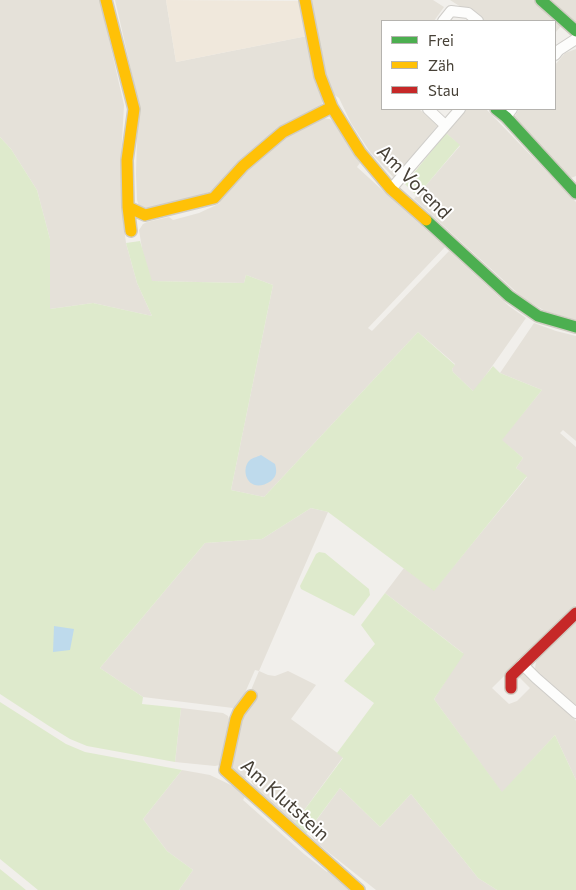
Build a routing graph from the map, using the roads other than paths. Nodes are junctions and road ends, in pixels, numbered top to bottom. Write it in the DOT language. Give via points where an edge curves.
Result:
graph roads {
  1 [pos="106,0"];
  2 [pos="305,0"];
  3 [pos="541,0"];
  4 [pos="444,20"];
  5 [pos="477,20"];
  6 [pos="576,31"];
  7 [pos="576,38"];
  8 [pos="556,54"];
  9 [pos="332,106"];
  10 [pos="429,110"];
  11 [pos="459,110"];
  12 [pos="509,113"];
  13 [pos="445,125"];
  14 [pos="574,187"];
  15 [pos="391,189"];
  16 [pos="128,206"];
  17 [pos="131,231"];
  18 [pos="576,327"];
  19 [pos="576,613"];
  20 [pos="522,664"];
  21 [pos="511,688"];
  22 [pos="251,696"];
  23 [pos="576,713"];
  24 [pos="359,890"];
  1 -- 16 [label="street" via="134,109 127,160"];
  2 -- 9 [label="street, Am Vorend" via="320,76"];
  3 -- 6 [label="street"];
  4 -- 5 [label="street" via="451,11 468,13"];
  7 -- 8 [label="street"];
  9 -- 15 [label="street, Am Vorend" via="360,152"];
  9 -- 16 [label="street" via="282,132 243,166 214,198 145,215"];
  10 -- 13 [label="street"];
  11 -- 13 [label="street"];
  12 -- 14 [label="street"];
  13 -- 15 [label="street"];
  15 -- 18 [label="street, Am Vorend" via="509,296 538,316"];
  16 -- 17 [label="street"];
  19 -- 20 [label="street"];
  20 -- 21 [label="street" via="511,676"];
  20 -- 23 [label="street"];
  22 -- 24 [label="street, Am Klutstein" via="236,719 225,770"];
}
